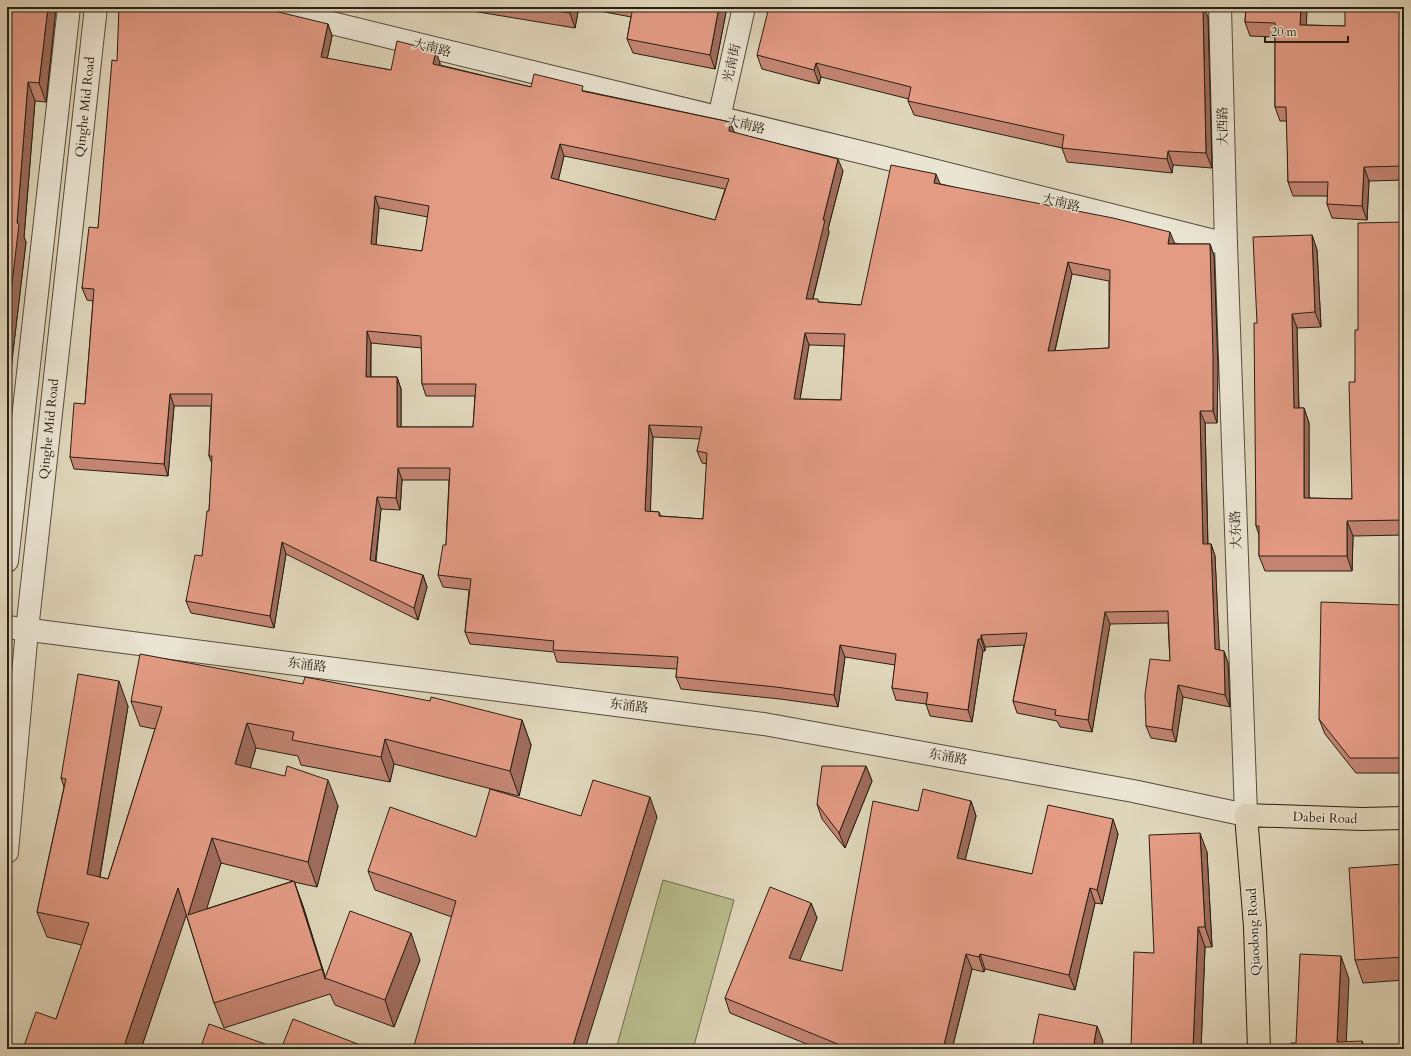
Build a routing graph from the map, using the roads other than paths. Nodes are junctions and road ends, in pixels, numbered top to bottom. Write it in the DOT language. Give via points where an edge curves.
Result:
graph roads {
  1 [pos="69,7"];
  2 [pos="96,7"];
  3 [pos="266,7"];
  4 [pos="744,7"];
  5 [pos="1220,7"];
  6 [pos="719,118"];
  7 [pos="1226,244"];
  8 [pos="7,560"];
  9 [pos="17,628"];
  10 [pos="1246,815"];
  11 [pos="1404,818"];
  12 [pos="7,852"];
  13 [pos="1259,1049"];
  1 -- 8 [label="street, Qinghe Mid Road"];
  2 -- 9 [label="street, Qinghe Mid Road"];
  3 -- 6 [label="street, 大南路"];
  4 -- 6 [label="street, 光南街"];
  5 -- 7 [label="street, 大西路"];
  6 -- 7 [label="street, 大南路"];
  7 -- 10 [label="street, 大东路"];
  9 -- 10 [label="street, 东涌路" via="764,724 1125,790"];
  9 -- 12 [label="street, Qinghe Mid Road"];
  10 -- 11 [label="main road, Dabei Road"];
  10 -- 13 [label="main road, Qiaodong Road" via="1255,927"];
}
